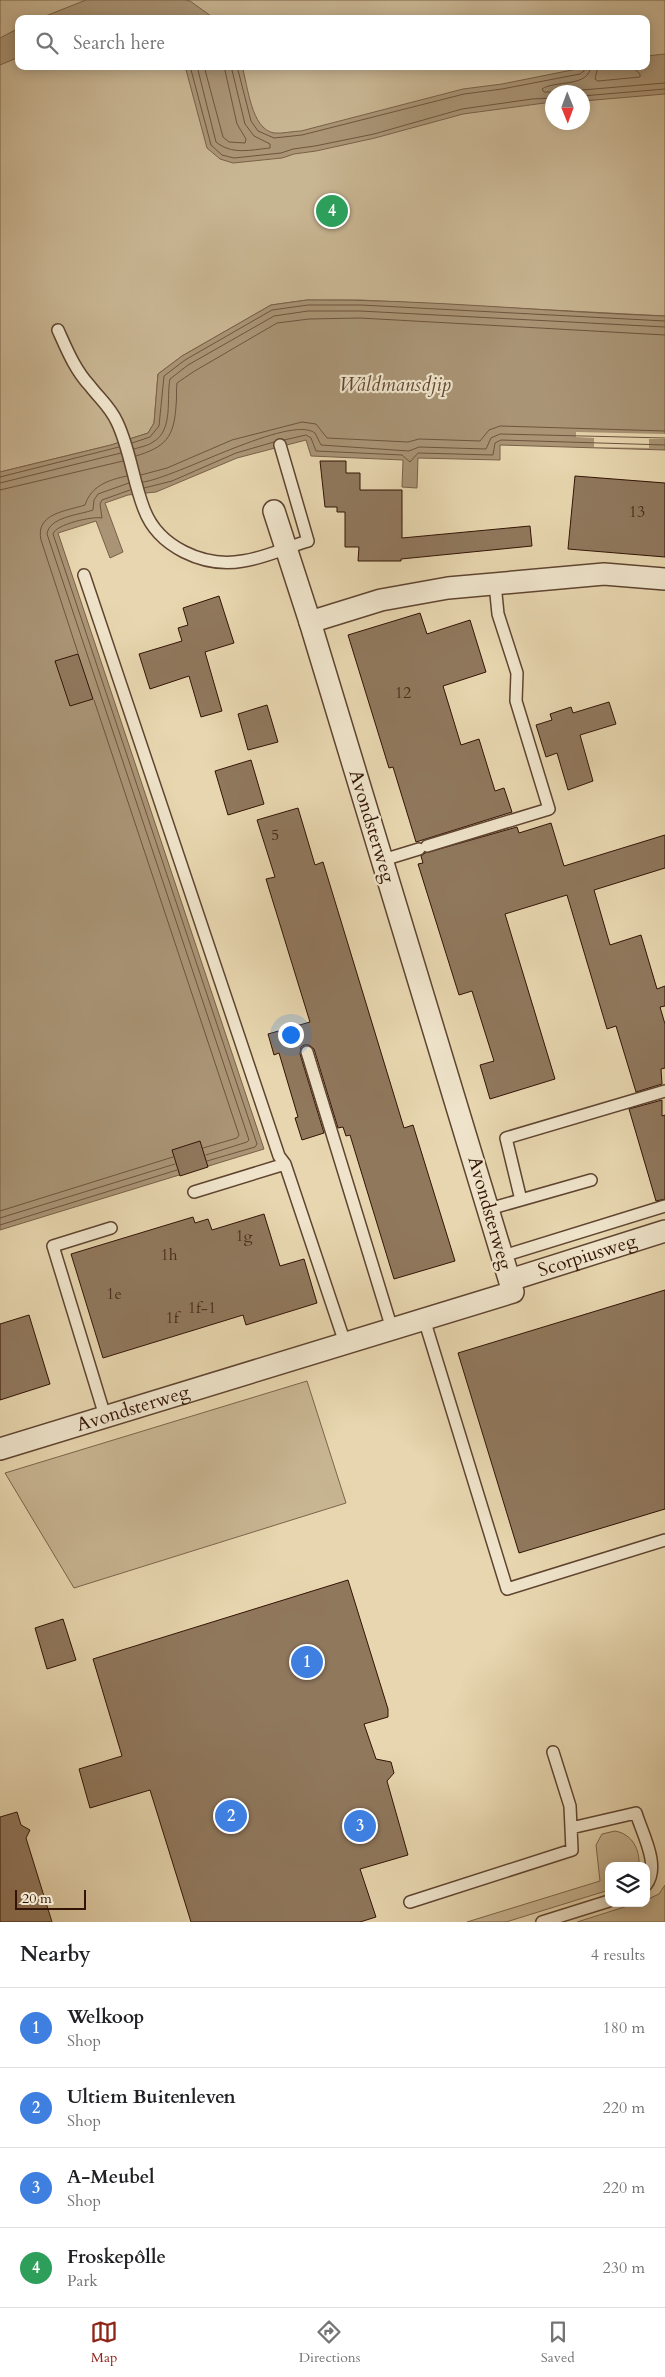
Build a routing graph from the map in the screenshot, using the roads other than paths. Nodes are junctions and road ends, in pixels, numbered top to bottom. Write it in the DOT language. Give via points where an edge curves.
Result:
graph roads {
  1 [pos="58,330"];
  2 [pos="280,445"];
  3 [pos="274,511"];
  4 [pos="286,547"];
  5 [pos="84,575"];
  6 [pos="665,579"];
  7 [pos="496,584"];
  8 [pos="310,622"];
  9 [pos="383,860"];
  10 [pos="307,1052"];
  11 [pos="665,1091"];
  12 [pos="285,1164"];
  13 [pos="591,1180"];
  14 [pos="194,1192"];
  15 [pos="521,1200"];
  16 [pos="665,1206"];
  17 [pos="490,1209"];
  18 [pos="111,1228"];
  19 [pos="665,1231"];
  20 [pos="503,1256"];
  21 [pos="510,1280"];
  22 [pos="424,1319"];
  23 [pos="392,1329"];
  24 [pos="345,1343"];
  25 [pos="105,1416"];
  26 [pos="0,1449"];
  27 [pos="665,1540"];
  28 [pos="553,1752"];
  29 [pos="571,1828"];
  30 [pos="650,1880"];
  31 [pos="410,1902"];
  32 [pos="605,1902"];
  33 [pos="542,1922"];
  1 -- 4 [label="lane" via="72,360 89,386 108,405 118,424 144,510 154,528 169,543 194,556 221,562 246,561"];
  2 -- 4 [label="lane" via="308,541"];
  3 -- 4 [label="street, Avondsterweg"];
  4 -- 8 [label="street, Avondsterweg"];
  5 -- 12 [label="lane" via="273,1140"];
  6 -- 7 [label="street" via="604,574"];
  7 -- 8 [label="street" via="408,594"];
  7 -- 9 [label="lane" via="498,614 516,673 516,701 549,809"];
  8 -- 9 [label="street, Avondsterweg"];
  9 -- 17 [label="street, Avondsterweg"];
  10 -- 23 [label="lane"];
  11 -- 15 [label="lane" via="506,1138"];
  12 -- 14 [label="lane"];
  12 -- 24 [label="lane"];
  13 -- 15 [label="lane"];
  15 -- 17 [label="lane"];
  16 -- 20 [label="lane"];
  17 -- 20 [label="street, Avondsterweg"];
  18 -- 25 [label="lane" via="53,1246"];
  19 -- 21 [label="street, Scorpiusweg"];
  20 -- 21 [label="street, Avondsterweg"];
  21 -- 22 [label="street, Avondsterweg" via="513,1292"];
  22 -- 23 [label="street, Avondsterweg"];
  22 -- 27 [label="lane" via="507,1589"];
  23 -- 24 [label="street, Avondsterweg"];
  24 -- 25 [label="street, Avondsterweg"];
  25 -- 26 [label="street, Avondsterweg"];
  28 -- 29 [label="lane" via="570,1806"];
  29 -- 30 [label="lane" via="636,1813 652,1866"];
  29 -- 31 [label="lane" via="572,1850"];
  32 -- 33 [label="lane"];
}
